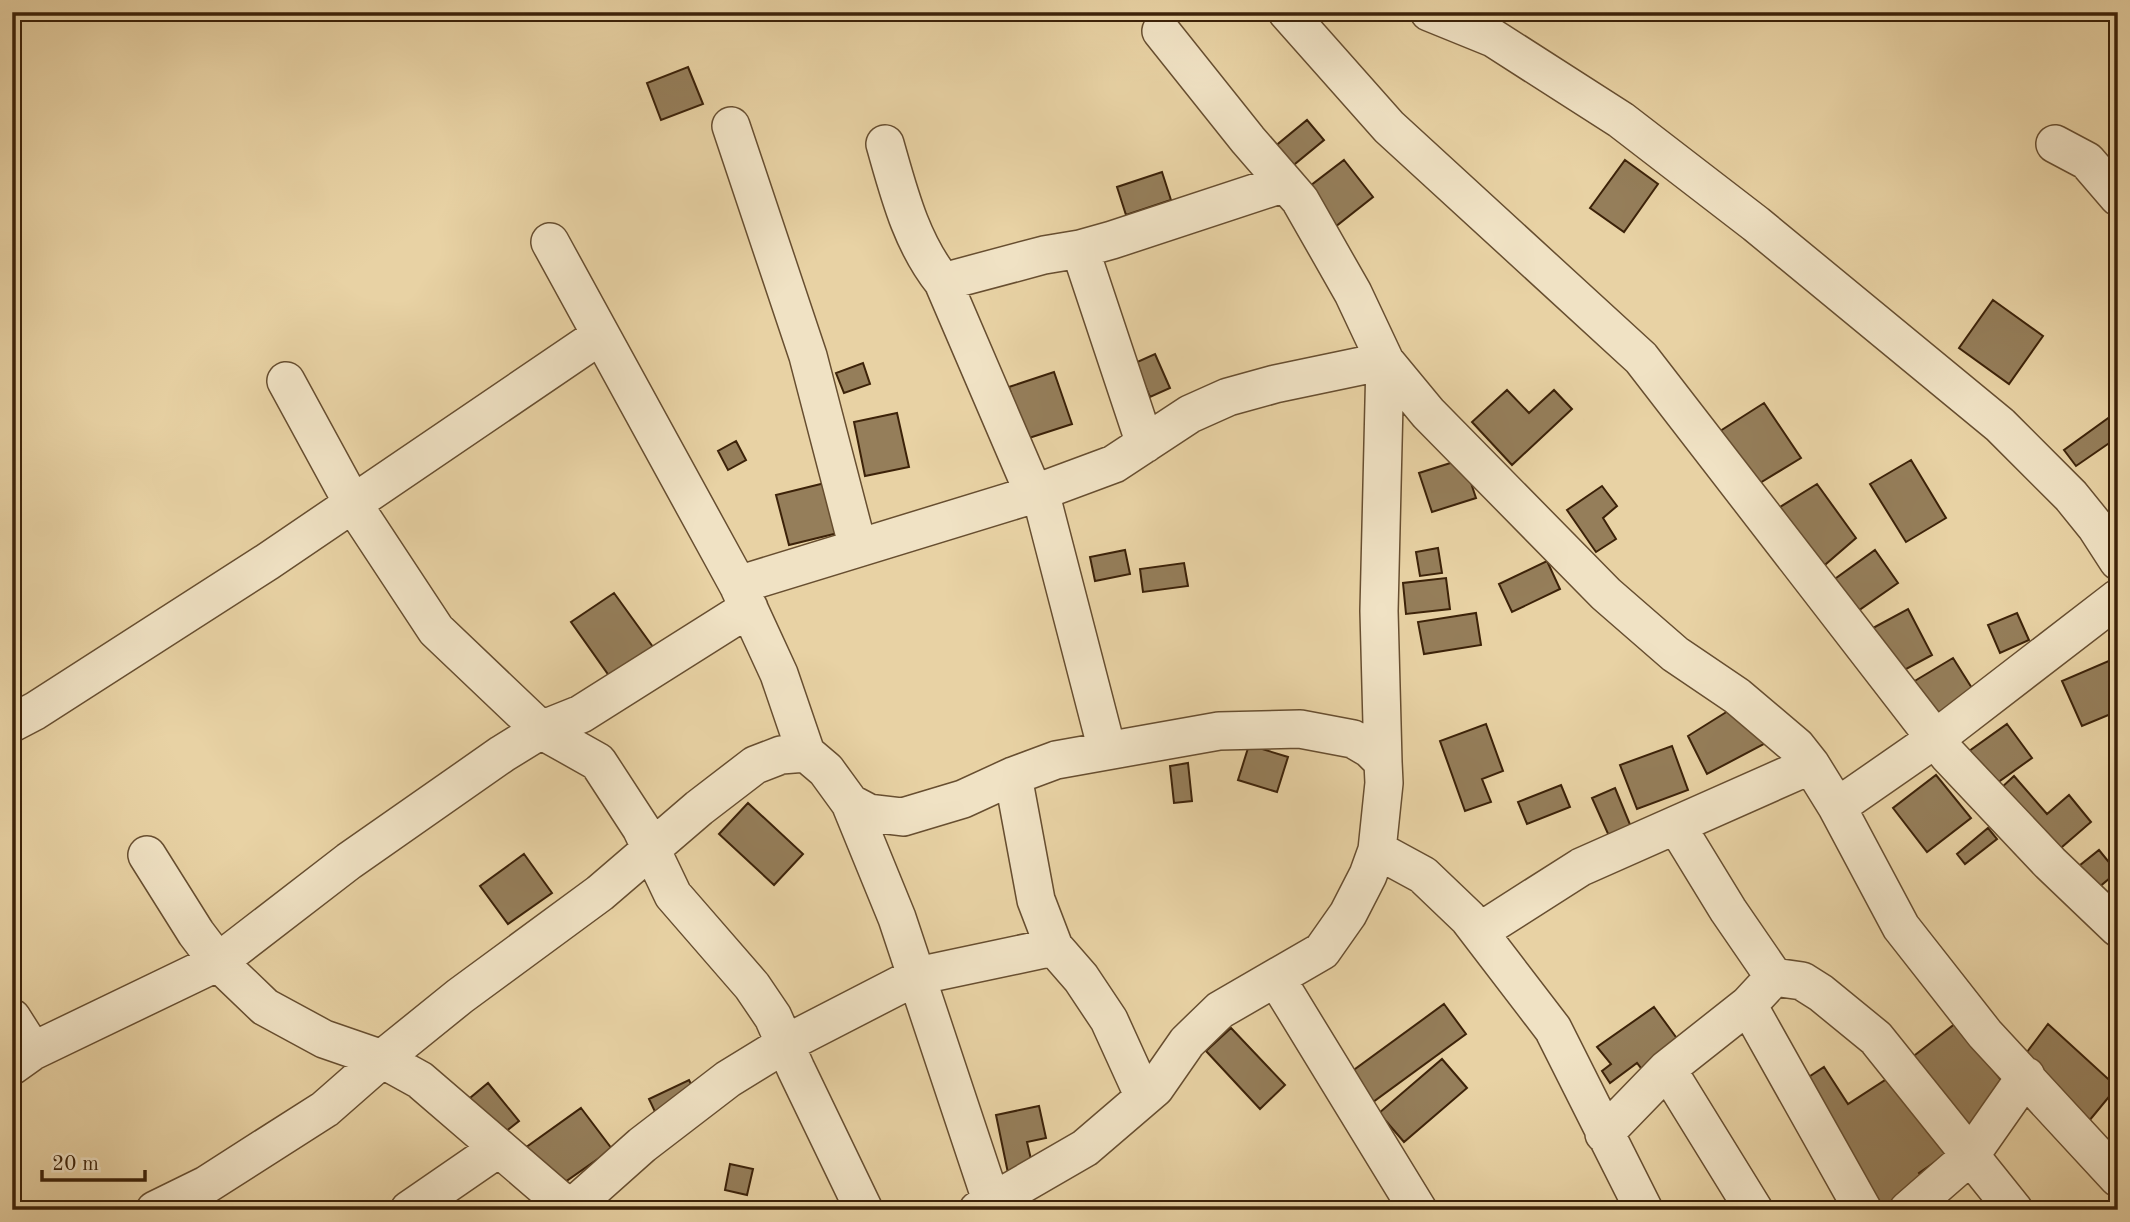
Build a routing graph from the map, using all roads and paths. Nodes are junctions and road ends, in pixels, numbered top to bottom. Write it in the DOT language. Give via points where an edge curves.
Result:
graph roads {
  1 [pos="1287,12"];
  2 [pos="1429,12"];
  3 [pos="1161,31"];
  4 [pos="731,126"];
  5 [pos="885,144"];
  6 [pos="2056,144"];
  7 [pos="1285,183"];
  8 [pos="2118,197"];
  9 [pos="550,242"];
  10 [pos="1080,249"];
  11 [pos="943,282"];
  12 [pos="601,334"];
  13 [pos="1385,361"];
  14 [pos="286,381"];
  15 [pos="1145,444"];
  16 [pos="1034,494"];
  17 [pos="353,503"];
  18 [pos="858,548"];
  19 [pos="2118,561"];
  20 [pos="743,596"];
  21 [pos="2118,598"];
  22 [pos="12,723"];
  23 [pos="541,730"];
  24 [pos="1935,739"];
  25 [pos="1107,750"];
  26 [pos="806,752"];
  27 [pos="1382,762"];
  28 [pos="1811,765"];
  29 [pos="1013,776"];
  30 [pos="850,803"];
  31 [pos="1837,807"];
  32 [pos="1676,825"];
  33 [pos="650,850"];
  34 [pos="1377,850"];
  35 [pos="147,855"];
  36 [pos="2118,928"];
  37 [pos="1479,932"];
  38 [pos="1054,947"];
  39 [pos="218,962"];
  40 [pos="916,976"];
  41 [pos="1773,977"];
  42 [pos="1276,978"];
  43 [pos="1748,1005"];
  44 [pos="12,1018"];
  45 [pos="785,1044"];
  46 [pos="23,1059"];
  47 [pos="383,1059"];
  48 [pos="1667,1069"];
  49 [pos="2026,1076"];
  50 [pos="1144,1097"];
  51 [pos="1604,1134"];
  52 [pos="499,1148"];
  53 [pos="1970,1156"];
  54 [pos="2118,1178"];
  55 [pos="985,1206"];
  56 [pos="570,1209"];
  57 [pos="155,1210"];
  58 [pos="409,1210"];
  59 [pos="864,1210"];
  60 [pos="1418,1210"];
  61 [pos="1644,1210"];
  62 [pos="1754,1210"];
  63 [pos="1863,1210"];
  64 [pos="1908,1210"];
  65 [pos="2014,1210"];
  1 -- 24 [label="street" via="1389,127 1641,359"];
  2 -- 19 [label="street" via="1493,38 1621,120 1756,224 2000,425 2071,496"];
  3 -- 7 [label="street"];
  4 -- 18 [label="street" via="808,356"];
  5 -- 11 [label="street" via="909,226"];
  6 -- 8 [label="street" via="2087,161"];
  7 -- 10 [label="street"];
  7 -- 13 [label="street" via="1300,200 1347,282"];
  9 -- 12 [label="street"];
  10 -- 11 [label="street"];
  10 -- 15 [label="street"];
  11 -- 16 [label="street"];
  12 -- 17 [label="street"];
  12 -- 20 [label="street"];
  13 -- 15 [label="street" via="1228,397 1190,414"];
  13 -- 27 [label="street" via="1379,611"];
  13 -- 28 [label="street" via="1428,413 1606,594 1675,654 1766,719"];
  14 -- 17 [label="street"];
  15 -- 16 [label="street" via="1114,464"];
  16 -- 18 [label="street"];
  16 -- 25 [label="street" via="1044,507"];
  17 -- 22 [label="street" via="233,585"];
  17 -- 23 [label="street" via="436,630"];
  18 -- 20 [label="street"];
  20 -- 23 [label="street" via="580,714"];
  20 -- 26 [label="street" via="779,674"];
  21 -- 24 [label="street"];
  23 -- 33 [label="street" via="598,762"];
  23 -- 39 [label="street" via="349,861"];
  24 -- 31 [label="street"];
  24 -- 36 [label="street" via="2050,863"];
  25 -- 27 [label="street" via="1219,731 1300,729 1353,739"];
  25 -- 29 [label="street" via="1056,760"];
  26 -- 30 [label="street"];
  26 -- 33 [label="street" via="755,765"];
  27 -- 34 [label="street"];
  28 -- 31 [label="street"];
  28 -- 32 [label="street"];
  29 -- 30 [label="street" via="963,799 904,817 869,813"];
  29 -- 38 [label="street" via="1036,900"];
  30 -- 40 [label="street"];
  31 -- 49 [label="street" via="1901,927 1985,1034"];
  32 -- 37 [label="street" via="1581,867"];
  32 -- 41 [label="street"];
  33 -- 45 [label="street" via="673,895 752,985 774,1017"];
  33 -- 47 [label="street"];
  34 -- 37 [label="street" via="1423,875"];
  34 -- 42 [label="street" via="1348,914 1322,951"];
  35 -- 39 [label="street"];
  37 -- 51 [label="street" via="1553,1029"];
  38 -- 40 [label="street"];
  38 -- 50 [label="street" via="1109,1020"];
  39 -- 46 [label="street"];
  39 -- 47 [label="street" via="265,1007 324,1039"];
  40 -- 45 [label="street"];
  40 -- 55 [label="street"];
  41 -- 43 [label="street"];
  41 -- 53 [label="street" via="1802,981 1876,1038"];
  42 -- 50 [label="street" via="1220,1010 1187,1042"];
  42 -- 60 [label="street"];
  43 -- 48 [label="street"];
  43 -- 63 [label="street"];
  44 -- 46 [label="street"];
  45 -- 56 [label="street" via="728,1079 642,1145"];
  45 -- 59 [label="street"];
  47 -- 52 [label="street" via="420,1080"];
  47 -- 57 [label="street" via="325,1110 206,1185"];
  48 -- 51 [label="street"];
  48 -- 62 [label="street"];
  49 -- 53 [label="street"];
  49 -- 54 [label="street"];
  50 -- 55 [label="street" via="1085,1148"];
  51 -- 61 [label="street"];
  52 -- 56 [label="street"];
  52 -- 58 [label="street"];
  53 -- 64 [label="street"];
  53 -- 65 [label="street"];
}
